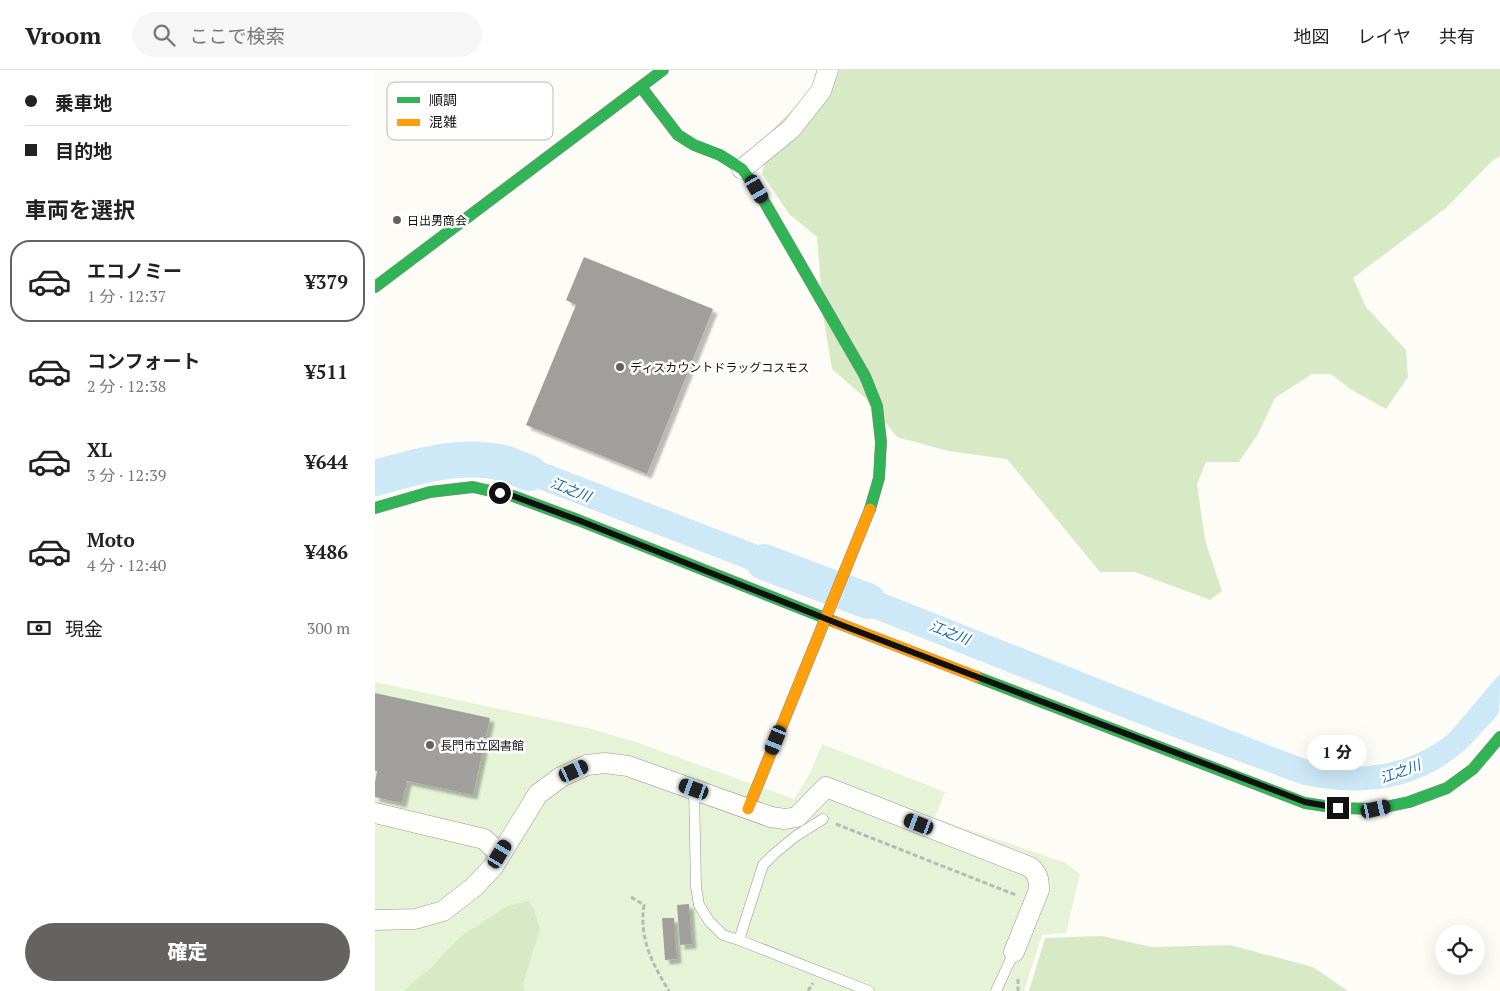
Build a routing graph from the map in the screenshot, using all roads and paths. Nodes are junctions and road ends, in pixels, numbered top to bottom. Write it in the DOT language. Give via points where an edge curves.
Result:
graph roads {
  1 [pos="663,70"];
  2 [pos="828,70"];
  3 [pos="641,87"];
  4 [pos="742,169"];
  5 [pos="375,287"];
  6 [pos="375,508"];
  7 [pos="826,619"];
  8 [pos="1500,737"];
  9 [pos="694,789"];
  10 [pos="748,809"];
  11 [pos="375,813"];
  12 [pos="823,819"];
  13 [pos="500,854"];
  14 [pos="1016,895"];
  15 [pos="631,897"];
  16 [pos="375,920"];
  17 [pos="739,940"];
  18 [pos="1013,952"];
  19 [pos="669,991"];
  20 [pos="869,991"];
  21 [pos="996,991"];
  1 -- 3 [label="street"];
  2 -- 4 [label="street" via="821,91 791,129"];
  3 -- 4 [label="street" via="678,135"];
  3 -- 5 [label="street"];
  4 -- 7 [label="street" via="757,189 865,376 877,406 881,442 879,478"];
  6 -- 7 [label="street" via="430,492 473,488 513,496"];
  7 -- 8 [label="street" via="1313,804 1376,809 1409,802 1447,788 1473,769"];
  7 -- 10 [label="street"];
  9 -- 10 [label="street"];
  9 -- 13 [label="street" via="628,766 587,765 561,777 538,794"];
  9 -- 17 [label="lane" via="699,905 709,922 723,935"];
  10 -- 18 [label="street" via="771,817 797,817 826,788 1030,867 1037,873 1039,890"];
  11 -- 13 [label="street" via="484,839"];
  12 -- 14 [label="path"];
  12 -- 17 [label="lane" via="796,836 763,865"];
  13 -- 16 [label="street" via="493,867 474,887 443,911 415,920"];
  15 -- 19 [label="path" via="645,905 644,932 648,953"];
  17 -- 20 [label="lane"];
  18 -- 21 [label="lane"];
}
